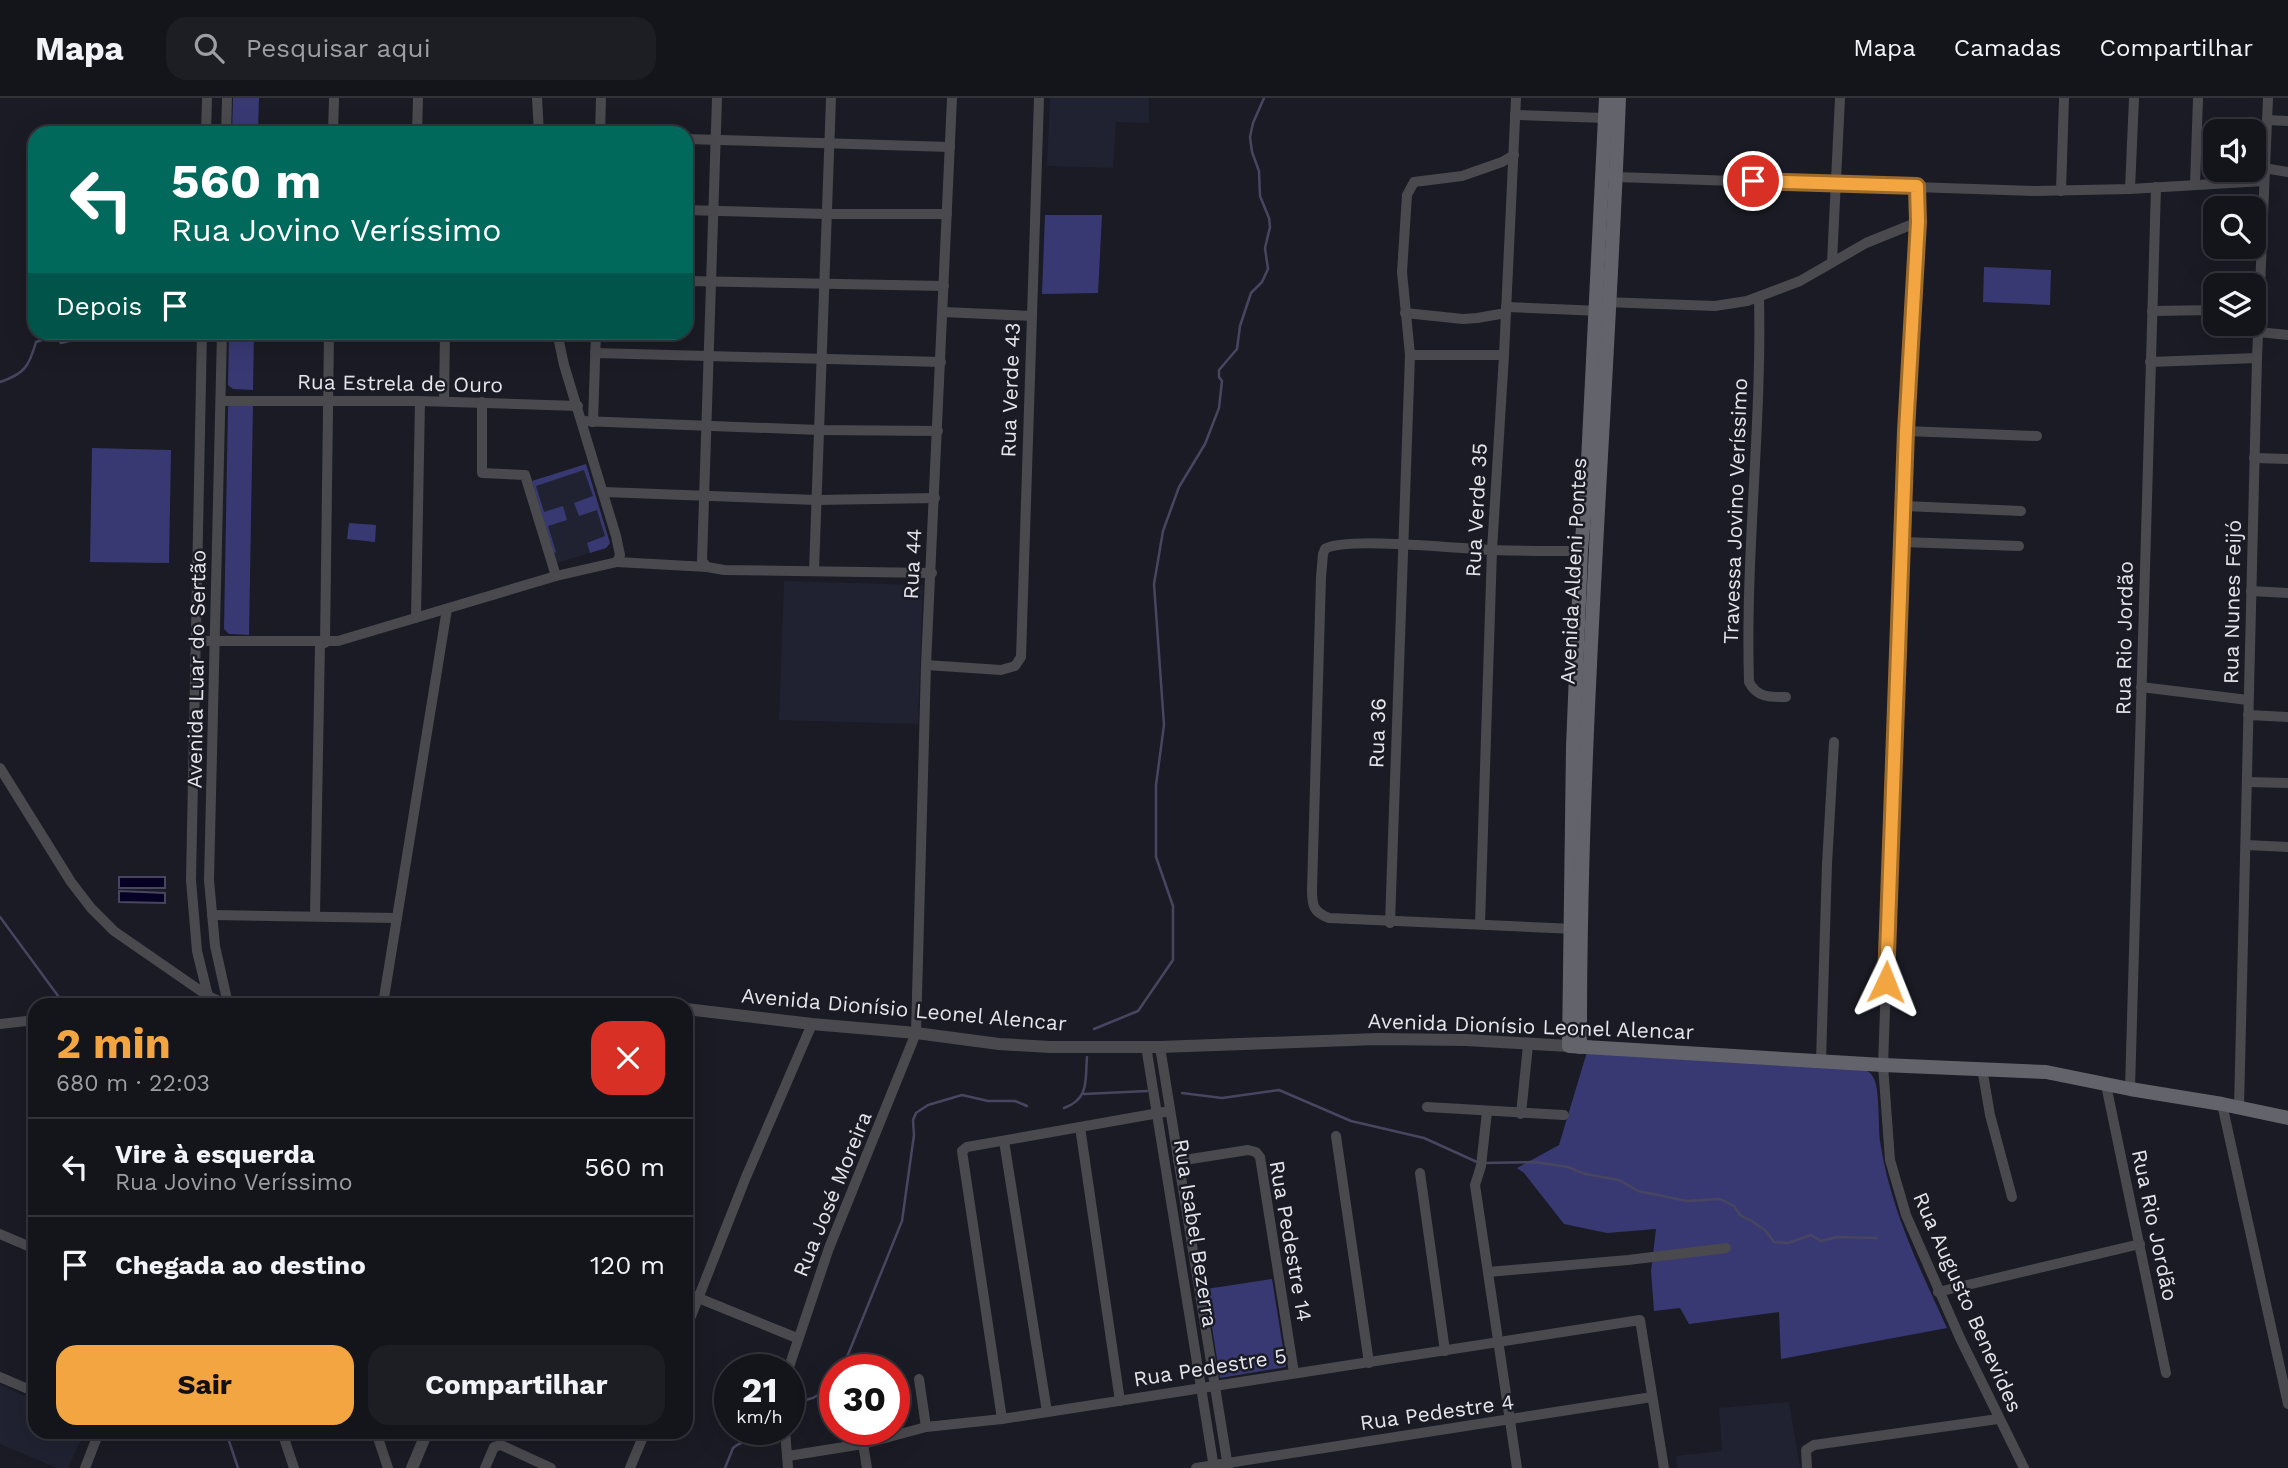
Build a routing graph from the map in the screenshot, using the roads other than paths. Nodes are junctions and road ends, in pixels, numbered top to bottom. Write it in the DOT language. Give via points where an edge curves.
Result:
graph roads {
  1 [pos="207,98"];
  2 [pos="227,98"];
  3 [pos="334,98"];
  4 [pos="418,98"];
  5 [pos="537,98"];
  6 [pos="601,98"];
  7 [pos="717,98"];
  8 [pos="831,98"];
  9 [pos="952,98"];
  10 [pos="1039,98"];
  11 [pos="1516,98"];
  12 [pos="1606,98"];
  13 [pos="1619,98"];
  14 [pos="1840,98"];
  15 [pos="2064,98"];
  16 [pos="2134,98"];
  17 [pos="2198,98"];
  18 [pos="2268,98"];
  19 [pos="1516,115"];
  20 [pos="1605,118"];
  21 [pos="2267,120"];
  22 [pos="2288,121"];
  23 [pos="206,126"];
  24 [pos="226,126"];
  25 [pos="333,126"];
  26 [pos="417,126"];
  27 [pos="539,126"];
  28 [pos="600,126"];
  29 [pos="2266,136"];
  30 [pos="693,139"];
  31 [pos="716,139"];
  32 [pos="830,142"];
  33 [pos="950,148"];
  34 [pos="1514,155"];
  35 [pos="2266,168"];
  36 [pos="2288,172"];
  37 [pos="1616,177"];
  38 [pos="2247,182"];
  39 [pos="2264,182"];
  40 [pos="1835,183"];
  41 [pos="2195,185"];
  42 [pos="1917,186"];
  43 [pos="2156,187"];
  44 [pos="2130,189"];
  45 [pos="2061,191"];
  46 [pos="693,210"];
  47 [pos="713,211"];
  48 [pos="827,214"];
  49 [pos="947,214"];
  50 [pos="1918,222"];
  51 [pos="1832,262"];
  52 [pos="2259,273"];
  53 [pos="693,281"];
  54 [pos="710,282"];
  55 [pos="825,285"];
  56 [pos="944,286"];
  57 [pos="1759,297"];
  58 [pos="1603,307"];
  59 [pos="1506,310"];
  60 [pos="2203,310"];
  61 [pos="2152,311"];
  62 [pos="943,312"];
  63 [pos="1405,313"];
  64 [pos="1032,316"];
  65 [pos="2266,333"];
  66 [pos="2288,335"];
  67 [pos="2258,336"];
  68 [pos="202,340"];
  69 [pos="222,340"];
  70 [pos="328,340"];
  71 [pos="445,340"];
  72 [pos="558,340"];
  73 [pos="596,340"];
  74 [pos="595,353"];
  75 [pos="1410,355"];
  76 [pos="1504,355"];
  77 [pos="708,356"];
  78 [pos="2257,358"];
  79 [pos="822,359"];
  80 [pos="941,362"];
  81 [pos="2150,362"];
  82 [pos="221,401"];
  83 [pos="327,401"];
  84 [pos="420,401"];
  85 [pos="444,401"];
  86 [pos="482,402"];
  87 [pos="578,406"];
  88 [pos="588,422"];
  89 [pos="706,427"];
  90 [pos="819,430"];
  91 [pos="938,431"];
  92 [pos="1906,431"];
  93 [pos="2037,436"];
  94 [pos="2254,458"];
  95 [pos="2288,459"];
  96 [pos="604,492"];
  97 [pos="703,495"];
  98 [pos="935,498"];
  99 [pos="817,500"];
  100 [pos="1904,506"];
  101 [pos="2021,511"];
  102 [pos="1902,542"];
  103 [pos="1402,544"];
  104 [pos="2019,546"];
  105 [pos="1492,550"];
  106 [pos="1581,551"];
  107 [pos="617,562"];
  108 [pos="707,567"];
  109 [pos="814,571"];
  110 [pos="932,573"];
  111 [pos="556,576"];
  112 [pos="2251,591"];
  113 [pos="2288,593"];
  114 [pos="447,609"];
  115 [pos="416,618"];
  116 [pos="196,641"];
  117 [pos="216,641"];
  118 [pos="323,643"];
  119 [pos="926,665"];
  120 [pos="2141,687"];
  121 [pos="1786,697"];
  122 [pos="2249,700"];
  123 [pos="2248,716"];
  124 [pos="2288,717"];
  125 [pos="1834,742"];
  126 [pos="0,768"];
  127 [pos="2248,782"];
  128 [pos="2288,783"];
  129 [pos="2246,845"];
  130 [pos="2288,847"];
  131 [pos="212,915"];
  132 [pos="315,916"];
  133 [pos="397,918"];
  134 [pos="1390,923"];
  135 [pos="1480,924"];
  136 [pos="1575,929"];
  137 [pos="208,996"];
  138 [pos="212,998"];
  139 [pos="223,998"];
  140 [pos="384,998"];
  141 [pos="693,1010"];
  142 [pos="28,1021"];
  143 [pos="0,1024"];
  144 [pos="812,1024"];
  145 [pos="916,1033"];
  146 [pos="1528,1045"];
  147 [pos="1146,1046"];
  148 [pos="1574,1046"];
  149 [pos="1160,1047"];
  150 [pos="1821,1061"];
  151 [pos="1883,1065"];
  152 [pos="1982,1068"];
  153 [pos="2106,1085"];
  154 [pos="2130,1089"];
  155 [pos="2222,1104"];
  156 [pos="1427,1107"];
  157 [pos="2239,1108"];
  158 [pos="1170,1111"];
  159 [pos="1157,1112"];
  160 [pos="1487,1112"];
  161 [pos="1521,1114"];
  162 [pos="1564,1115"];
  163 [pos="2288,1118"];
  164 [pos="1080,1127"];
  165 [pos="1336,1136"];
  166 [pos="1004,1141"];
  167 [pos="1178,1161"];
  168 [pos="1420,1173"];
  169 [pos="2012,1197"];
  170 [pos="0,1234"];
  171 [pos="2140,1244"];
  172 [pos="28,1246"];
  173 [pos="1726,1248"];
  174 [pos="1488,1272"];
  175 [pos="1938,1292"];
  176 [pos="693,1296"];
  177 [pos="698,1298"];
  178 [pos="693,1311"];
  179 [pos="797,1338"];
  180 [pos="1499,1342"];
  181 [pos="1445,1351"];
  182 [pos="792,1354"];
  183 [pos="1369,1363"];
  184 [pos="1294,1373"];
  185 [pos="2166,1373"];
  186 [pos="0,1377"];
  187 [pos="919,1379"];
  188 [pos="1215,1385"];
  189 [pos="1202,1388"];
  190 [pos="28,1389"];
  191 [pos="1653,1397"];
  192 [pos="1120,1401"];
  193 [pos="2288,1404"];
  194 [pos="1046,1412"];
  195 [pos="1002,1419"];
  196 [pos="1998,1419"];
  197 [pos="1510,1421"];
  198 [pos="926,1427"];
  199 [pos="910,1431"];
  200 [pos="96,1439"];
  201 [pos="284,1439"];
  202 [pos="378,1439"];
  203 [pos="424,1439"];
  204 [pos="642,1439"];
  205 [pos="787,1445"];
  206 [pos="857,1445"];
  207 [pos="863,1445"];
  208 [pos="788,1456"];
  209 [pos="1228,1465"];
  210 [pos="1214,1467"];
  211 [pos="85,1468"];
  212 [pos="294,1468"];
  213 [pos="388,1468"];
  214 [pos="412,1468"];
  215 [pos="485,1468"];
  216 [pos="551,1468"];
  217 [pos="630,1468"];
  218 [pos="788,1468"];
  219 [pos="867,1468"];
  220 [pos="1196,1468"];
  221 [pos="1517,1468"];
  222 [pos="1664,1468"];
  223 [pos="1807,1468"];
  224 [pos="2024,1468"];
  1 -- 23 [label="street"];
  2 -- 24 [label="street"];
  3 -- 25 [label="street"];
  4 -- 26 [label="street"];
  5 -- 27 [label="street"];
  6 -- 28 [label="street"];
  7 -- 31 [label="street"];
  8 -- 32 [label="street"];
  9 -- 33 [label="street, Rua 44"];
  10 -- 64 [label="street, Rua Verde 43"];
  11 -- 19 [label="street, Rua Verde 35"];
  12 -- 20 [label="main road, Avenida Aldeni Pontes"];
  13 -- 37 [label="main road, Avenida Aldeni Pontes"];
  14 -- 40 [label="street"];
  15 -- 45 [label="street"];
  16 -- 44 [label="street"];
  17 -- 41 [label="street"];
  18 -- 21 [label="street, Rua Nunes Feijó"];
  19 -- 20 [label="street"];
  19 -- 34 [label="street, Rua Verde 35"];
  20 -- 58 [label="main road, Avenida Aldeni Pontes"];
  21 -- 22 [label="street"];
  21 -- 29 [label="street, Rua Nunes Feijó"];
  30 -- 31 [label="street"];
  31 -- 32 [label="street"];
  31 -- 47 [label="street"];
  32 -- 33 [label="street"];
  32 -- 48 [label="street"];
  33 -- 49 [label="street, Rua 44"];
  34 -- 59 [label="street, Rua Verde 35"];
  34 -- 63 [label="street, Rua 36" via="1470,174 1419,180 1410,186 1402,272"];
  35 -- 36 [label="street"];
  37 -- 40 [label="street"];
  37 -- 58 [label="main road, Avenida Aldeni Pontes"];
  38 -- 41 [label="street"];
  39 -- 52 [label="street, Rua Nunes Feijó"];
  40 -- 42 [label="street"];
  40 -- 51 [label="street"];
  41 -- 43 [label="street"];
  42 -- 45 [label="street"];
  42 -- 50 [label="street, Rua Augusto Benevides"];
  43 -- 44 [label="street"];
  43 -- 61 [label="street, Rua Rio Jordão"];
  44 -- 45 [label="street"];
  46 -- 47 [label="street"];
  47 -- 48 [label="street"];
  47 -- 54 [label="street"];
  48 -- 49 [label="street"];
  48 -- 55 [label="street"];
  49 -- 56 [label="street, Rua 44"];
  50 -- 51 [label="street"];
  50 -- 92 [label="street, Rua Augusto Benevides"];
  51 -- 57 [label="street"];
  53 -- 54 [label="street"];
  54 -- 55 [label="street"];
  54 -- 77 [label="street"];
  55 -- 56 [label="street"];
  55 -- 79 [label="street"];
  56 -- 62 [label="street, Rua 44"];
  57 -- 58 [label="street" via="1715,306"];
  57 -- 121 [label="street, Travessa Jovino Veríssimo" via="1749,682 1762,695"];
  58 -- 59 [label="street"];
  58 -- 106 [label="main road, Avenida Aldeni Pontes"];
  58 -- 136 [label="main road, Avenida Aldeni Pontes"];
  59 -- 63 [label="street" via="1477,318"];
  59 -- 76 [label="street, Rua Verde 35"];
  60 -- 61 [label="street"];
  61 -- 81 [label="street, Rua Rio Jordão"];
  62 -- 64 [label="street"];
  62 -- 80 [label="street, Rua 44"];
  63 -- 75 [label="street, Rua 36"];
  64 -- 119 [label="street, Rua Verde 43" via="1020,660 1001,670"];
  65 -- 66 [label="street"];
  67 -- 78 [label="street, Rua Nunes Feijó"];
  68 -- 116 [label="street, Avenida Luar do Sertão"];
  69 -- 82 [label="street, Avenida Luar do Sertão"];
  70 -- 83 [label="street"];
  71 -- 85 [label="street"];
  72 -- 87 [label="street"];
  73 -- 74 [label="street"];
  74 -- 77 [label="street"];
  74 -- 88 [label="street"];
  75 -- 76 [label="street"];
  75 -- 103 [label="street, Rua 36"];
  76 -- 105 [label="street, Rua Verde 35"];
  77 -- 79 [label="street"];
  77 -- 89 [label="street"];
  78 -- 81 [label="street"];
  78 -- 94 [label="street, Rua Nunes Feijó"];
  79 -- 80 [label="street"];
  79 -- 90 [label="street"];
  80 -- 91 [label="street, Rua 44"];
  81 -- 120 [label="street, Rua Rio Jordão"];
  82 -- 83 [label="street, Rua Estrela de Ouro"];
  82 -- 117 [label="street, Avenida Luar do Sertão"];
  83 -- 84 [label="street, Rua Estrela de Ouro"];
  83 -- 118 [label="street"];
  84 -- 85 [label="street, Rua Estrela de Ouro"];
  84 -- 115 [label="street"];
  85 -- 86 [label="street, Rua Estrela de Ouro"];
  86 -- 87 [label="street, Rua Estrela de Ouro"];
  86 -- 111 [label="street" via="481,473 525,474"];
  87 -- 88 [label="street"];
  88 -- 89 [label="street"];
  88 -- 96 [label="street"];
  89 -- 90 [label="street"];
  89 -- 97 [label="street"];
  90 -- 91 [label="street"];
  90 -- 99 [label="street"];
  91 -- 98 [label="street, Rua 44"];
  92 -- 93 [label="street"];
  92 -- 100 [label="street, Rua Augusto Benevides"];
  94 -- 95 [label="street"];
  94 -- 112 [label="street, Rua Nunes Feijó"];
  96 -- 97 [label="street"];
  96 -- 107 [label="street" via="620,555"];
  97 -- 99 [label="street"];
  97 -- 108 [label="street" via="702,561"];
  98 -- 99 [label="street"];
  98 -- 110 [label="street, Rua 44"];
  99 -- 109 [label="street"];
  100 -- 101 [label="street"];
  100 -- 102 [label="street, Rua Augusto Benevides"];
  102 -- 104 [label="street"];
  102 -- 151 [label="street, Rua Augusto Benevides"];
  103 -- 105 [label="street"];
  103 -- 134 [label="street, Rua 36"];
  103 -- 134 [label="street" via="1336,544 1325,549 1321,577 1312,906 1322,916"];
  105 -- 106 [label="street"];
  105 -- 135 [label="street, Rua Verde 35"];
  106 -- 136 [label="main road, Avenida Aldeni Pontes" via="1573,747"];
  107 -- 108 [label="street"];
  107 -- 111 [label="street"];
  108 -- 109 [label="street"];
  109 -- 110 [label="street"];
  110 -- 119 [label="street, Rua 44"];
  111 -- 114 [label="street"];
  112 -- 113 [label="street"];
  112 -- 122 [label="street, Rua Nunes Feijó"];
  114 -- 115 [label="street"];
  114 -- 133 [label="street"];
  115 -- 118 [label="street"];
  116 -- 117 [label="street"];
  116 -- 137 [label="street, Avenida Luar do Sertão" via="191,880 197,951"];
  117 -- 118 [label="street"];
  117 -- 131 [label="street, Avenida Luar do Sertão" via="209,880"];
  118 -- 132 [label="street"];
  119 -- 145 [label="street, Rua 44"];
  120 -- 122 [label="street"];
  120 -- 154 [label="street, Rua Rio Jordão"];
  122 -- 123 [label="street, Rua Nunes Feijó"];
  123 -- 124 [label="street"];
  123 -- 127 [label="street, Rua Nunes Feijó"];
  125 -- 150 [label="street"];
  126 -- 137 [label="street" via="91,908 114,931"];
  127 -- 128 [label="street"];
  127 -- 129 [label="street, Rua Nunes Feijó"];
  129 -- 130 [label="street"];
  129 -- 157 [label="street, Rua Nunes Feijó"];
  131 -- 132 [label="street"];
  131 -- 139 [label="street, Avenida Luar do Sertão"];
  132 -- 133 [label="street"];
  133 -- 140 [label="street"];
  134 -- 135 [label="street"];
  135 -- 136 [label="street"];
  136 -- 148 [label="main road, Avenida Aldeni Pontes"];
  137 -- 138 [label="street"];
  141 -- 144 [label="street, Avenida Dionísio Leonel Alencar"];
  142 -- 143 [label="street"];
  144 -- 145 [label="street, Avenida Dionísio Leonel Alencar"];
  144 -- 177 [label="street"];
  145 -- 147 [label="street, Avenida Dionísio Leonel Alencar" via="1037,1046"];
  145 -- 179 [label="street, Rua José Moreira"];
  146 -- 148 [label="street, Avenida Dionísio Leonel Alencar"];
  146 -- 149 [label="street, Avenida Dionísio Leonel Alencar" via="1377,1039"];
  146 -- 161 [label="street"];
  147 -- 149 [label="street, Avenida Dionísio Leonel Alencar"];
  147 -- 159 [label="street, Rua Isabel Bezerra"];
  148 -- 150 [label="main road, Avenida Dionísio Leonel Alencar"];
  149 -- 158 [label="street, Rua Isabel Bezerra"];
  150 -- 151 [label="main road, Avenida Dionísio Leonel Alencar"];
  151 -- 152 [label="main road, Avenida Dionísio Leonel Alencar"];
  151 -- 175 [label="street, Rua Augusto Benevides" via="1886,1129 1895,1182"];
  152 -- 153 [label="main road, Avenida Dionísio Leonel Alencar" via="2046,1072"];
  152 -- 169 [label="street"];
  153 -- 154 [label="main road, Avenida Dionísio Leonel Alencar"];
  153 -- 171 [label="street, Rua Rio Jordão"];
  154 -- 155 [label="main road, Avenida Dionísio Leonel Alencar"];
  155 -- 157 [label="main road, Avenida Dionísio Leonel Alencar"];
  155 -- 193 [label="street"];
  156 -- 160 [label="street"];
  157 -- 163 [label="main road, Avenida Dionísio Leonel Alencar"];
  158 -- 159 [label="street"];
  158 -- 167 [label="street, Rua Isabel Bezerra"];
  159 -- 164 [label="street"];
  159 -- 189 [label="street, Rua Isabel Bezerra"];
  160 -- 161 [label="street"];
  160 -- 174 [label="street" via="1475,1185"];
  161 -- 162 [label="street"];
  164 -- 166 [label="street"];
  164 -- 192 [label="street"];
  165 -- 183 [label="street"];
  166 -- 194 [label="street"];
  166 -- 195 [label="street" via="967,1147 961,1153"];
  167 -- 184 [label="street, Rua Pedestre 14" via="1248,1150 1259,1157"];
  167 -- 188 [label="street, Rua Isabel Bezerra"];
  168 -- 181 [label="street"];
  170 -- 172 [label="street"];
  171 -- 175 [label="street"];
  171 -- 185 [label="street, Rua Rio Jordão"];
  173 -- 174 [label="street"];
  174 -- 180 [label="street"];
  175 -- 196 [label="street, Rua Augusto Benevides"];
  176 -- 177 [label="street"];
  177 -- 178 [label="street"];
  177 -- 179 [label="street"];
  179 -- 182 [label="street, Rua José Moreira"];
  180 -- 181 [label="street, Rua Pedestre 5"];
  180 -- 191 [label="street, Rua Pedestre 5" via="1640,1320"];
  180 -- 197 [label="street"];
  181 -- 183 [label="street, Rua Pedestre 5"];
  183 -- 184 [label="street, Rua Pedestre 5"];
  184 -- 188 [label="street, Rua Pedestre 5"];
  186 -- 190 [label="street"];
  187 -- 198 [label="street"];
  188 -- 189 [label="street, Rua Pedestre 5"];
  188 -- 209 [label="street, Rua Isabel Bezerra"];
  189 -- 192 [label="street, Rua Pedestre 5"];
  189 -- 210 [label="street, Rua Isabel Bezerra"];
  191 -- 197 [label="street, Rua Pedestre 4"];
  191 -- 222 [label="street"];
  192 -- 194 [label="street, Rua Pedestre 5"];
  194 -- 195 [label="street, Rua Pedestre 5"];
  195 -- 198 [label="street, Rua Pedestre 5"];
  196 -- 223 [label="street" via="1814,1446 1806,1450"];
  196 -- 224 [label="street, Rua Augusto Benevides"];
  197 -- 209 [label="street, Rua Pedestre 4"];
  197 -- 221 [label="street"];
  198 -- 199 [label="street, Rua Pedestre 5"];
  200 -- 211 [label="street"];
  201 -- 212 [label="street"];
  202 -- 213 [label="street"];
  203 -- 214 [label="street"];
  204 -- 217 [label="street"];
  205 -- 208 [label="street"];
  206 -- 208 [label="street, Rua Pedestre 5"];
  207 -- 219 [label="street"];
  208 -- 218 [label="street"];
  209 -- 210 [label="street, Rua Pedestre 4"];
  210 -- 220 [label="street, Rua Pedestre 4"];
  215 -- 216 [label="street" via="494,1447 501,1445"];
}
